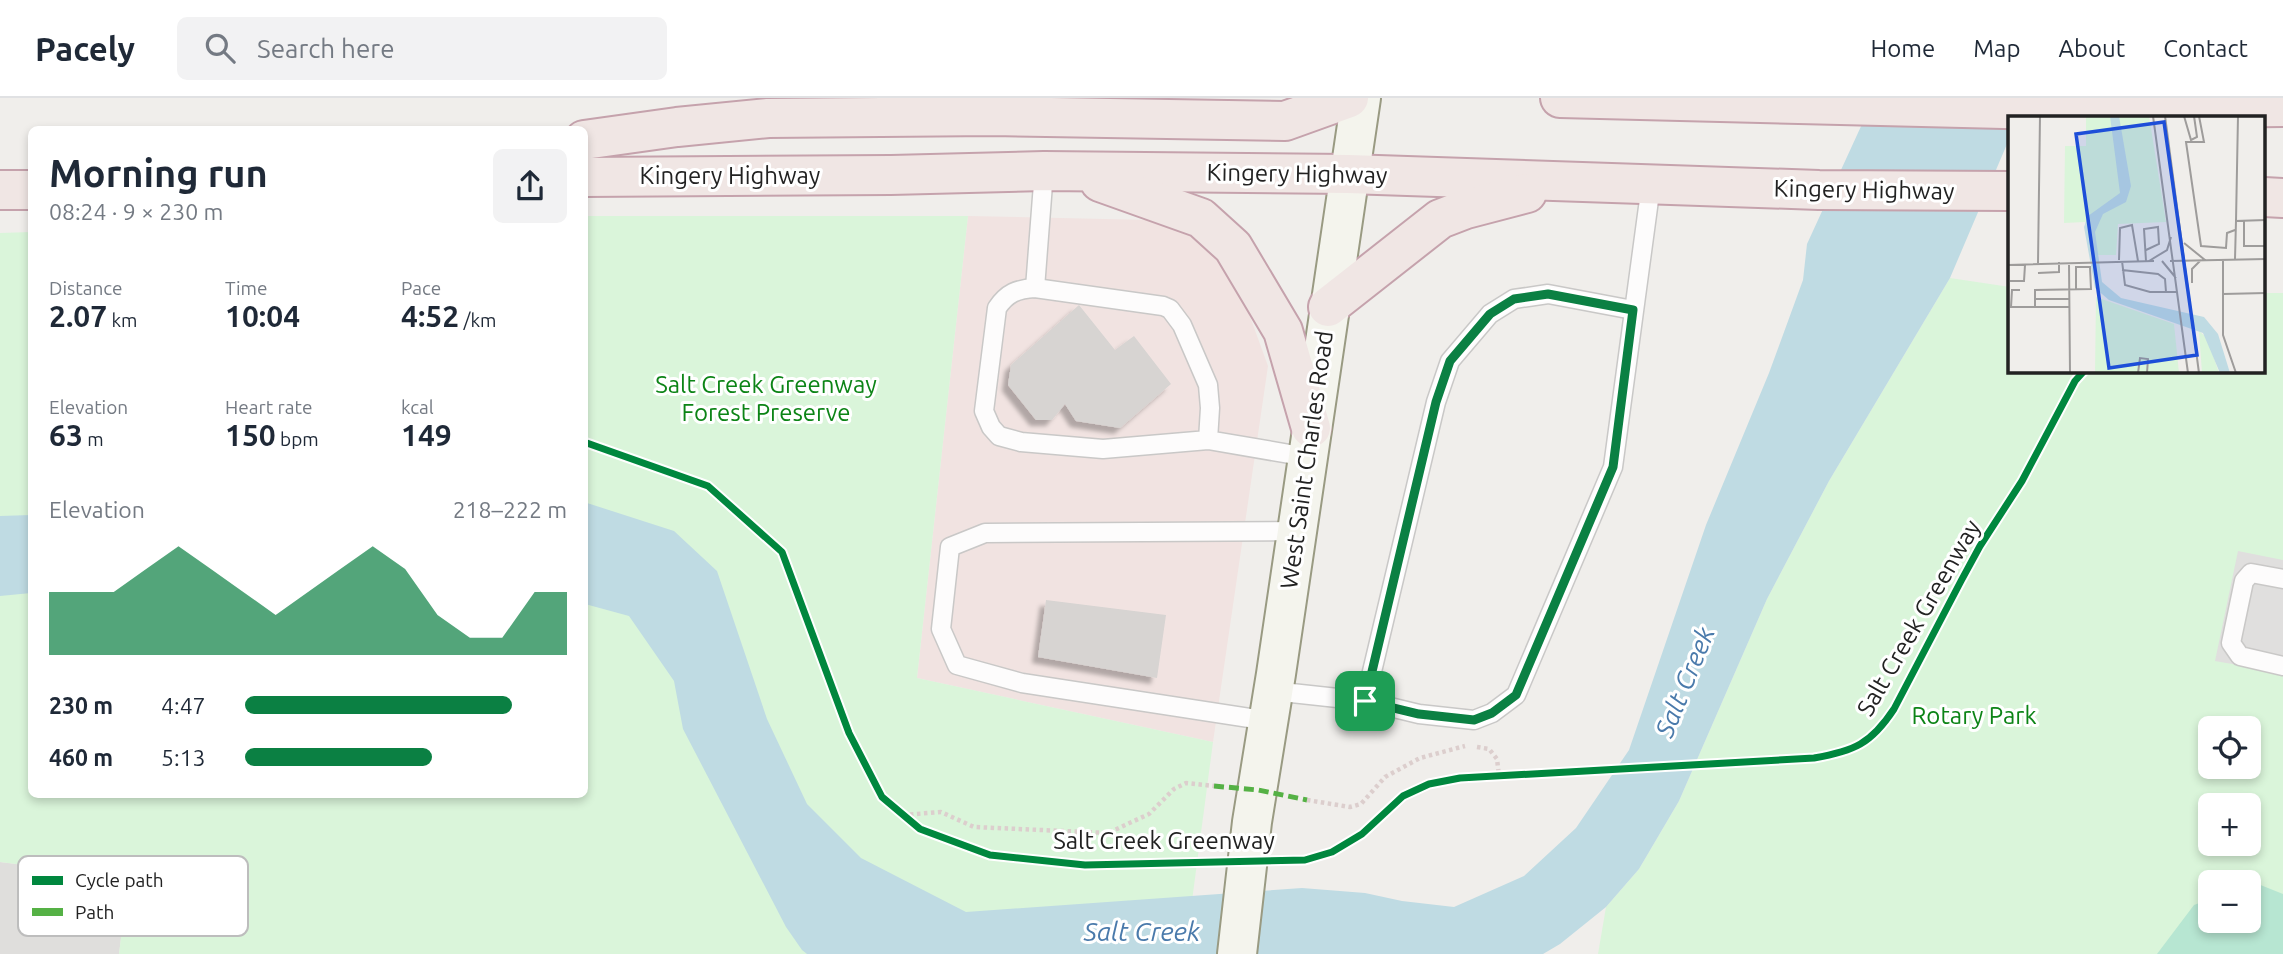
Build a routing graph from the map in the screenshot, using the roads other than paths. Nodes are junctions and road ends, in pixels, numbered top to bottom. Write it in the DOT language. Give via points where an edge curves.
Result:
graph roads {
  1 [pos="1349,98"];
  2 [pos="1361,98"];
  3 [pos="1560,98"];
  4 [pos="1829,103"];
  5 [pos="2283,107"];
  6 [pos="588,139"];
  7 [pos="1058,171"];
  8 [pos="1348,174"];
  9 [pos="588,177"];
  10 [pos="1566,183"];
  11 [pos="1651,186"];
  12 [pos="0,190"];
  13 [pos="28,190"];
  14 [pos="2007,191"];
  15 [pos="1035,289"];
  16 [pos="1328,307"];
  17 [pos="1633,310"];
  18 [pos="1208,440"];
  19 [pos="1309,443"];
  20 [pos="1297,531"];
  21 [pos="2283,579"];
  22 [pos="2283,666"];
  23 [pos="1365,701"];
  24 [pos="1271,706"];
  25 [pos="1237,954"];
  1 -- 6 [label="highway" via="1285,121 768,118"];
  2 -- 8 [label="main road, West Saint Charles Road"];
  3 -- 4 [label="highway"];
  4 -- 5 [label="highway" via="2042,110"];
  7 -- 8 [label="highway, Kingery Highway"];
  7 -- 9 [label="highway, Kingery Highway"];
  7 -- 15 [label="lane"];
  7 -- 19 [label="highway" via="1201,218 1233,247 1283,331"];
  8 -- 10 [label="highway, Kingery Highway"];
  8 -- 16 [label="main road, West Saint Charles Road"];
  10 -- 11 [label="highway, Kingery Highway"];
  10 -- 16 [label="highway" via="1440,219"];
  11 -- 14 [label="highway, Kingery Highway"];
  11 -- 17 [label="lane"];
  12 -- 13 [label="highway"];
  15 -- 18 [label="lane" via="1170,309 1182,325 1208,385"];
  15 -- 18 [label="lane" via="1012,293 997,308 984,411 999,436 1103,449"];
  16 -- 19 [label="main road, West Saint Charles Road"];
  17 -- 23 [label="lane" via="1548,294 1514,299 1490,314 1450,361 1436,402"];
  17 -- 23 [label="lane" via="1613,467 1516,695 1474,720 1419,714"];
  18 -- 19 [label="lane"];
  19 -- 20 [label="main road, West Saint Charles Road"];
  20 -- 24 [label="main road, West Saint Charles Road"];
  20 -- 24 [label="lane" via="985,533 950,547 941,629 957,664 1022,683"];
  21 -- 22 [label="lane" via="2251,573 2244,581 2231,643 2240,656"];
  23 -- 24 [label="lane"];
  24 -- 25 [label="main road, West Saint Charles Road"];
}
